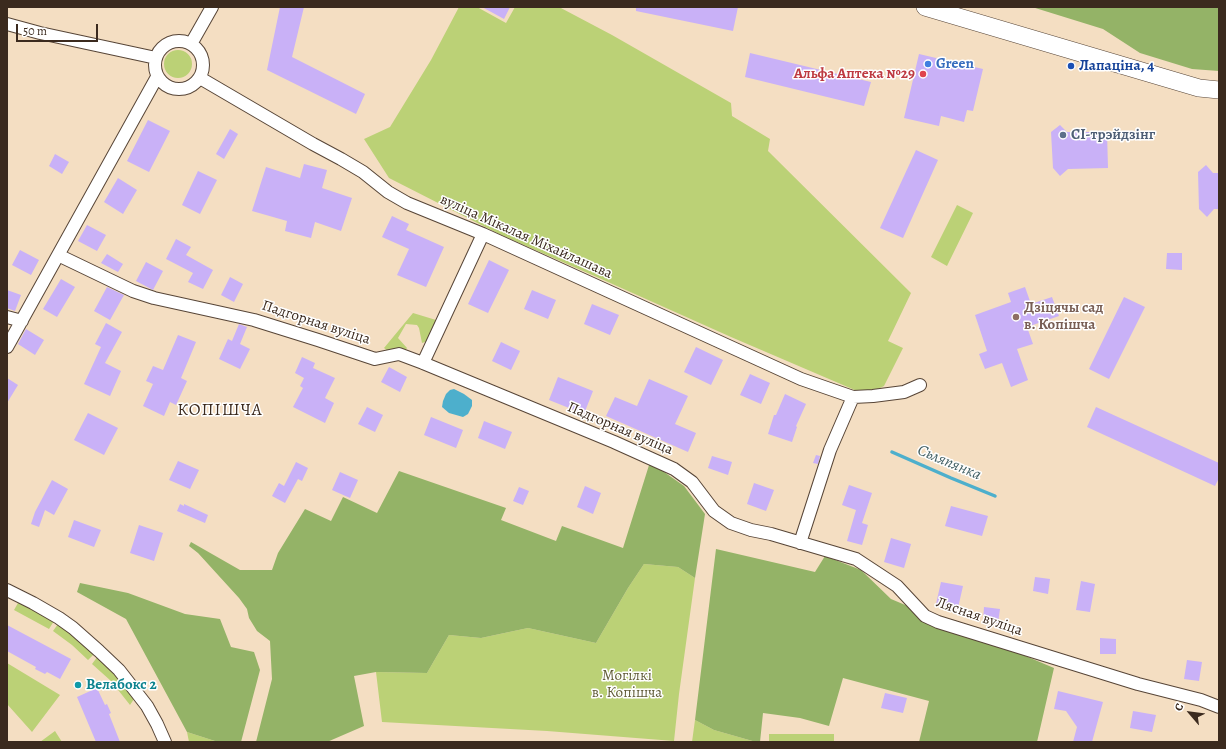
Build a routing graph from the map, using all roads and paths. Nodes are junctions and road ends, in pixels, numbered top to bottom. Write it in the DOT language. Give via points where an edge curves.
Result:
graph roads {
  1 [pos="212,7"];
  2 [pos="925,7"];
  3 [pos="7,24"];
  4 [pos="191,44"];
  5 [pos="156,58"];
  6 [pos="157,77"];
  7 [pos="200,78"];
  8 [pos="1219,90"];
  9 [pos="483,234"];
  10 [pos="58,255"];
  11 [pos="7,317"];
  12 [pos="22,321"];
  13 [pos="7,347"];
  14 [pos="423,363"];
  15 [pos="920,385"];
  16 [pos="853,397"];
  17 [pos="692,482"];
  18 [pos="800,543"];
  19 [pos="7,590"];
  20 [pos="1219,707"];
  21 [pos="165,742"];
  1 -- 4 [label="street"];
  2 -- 8 [label="main road" via="1199,88"];
  3 -- 5 [label="street"];
  4 -- 5 [label="street" via="181,41 170,42 161,48"];
  4 -- 7 [label="street" via="199,51 203,60"];
  5 -- 6 [label="street" via="154,64"];
  6 -- 7 [label="street" via="164,85 183,90 193,86"];
  6 -- 10 [label="street"];
  7 -- 9 [label="street, вуліца Мікалая Міхайлашава" via="363,172 407,203"];
  9 -- 14 [label="street"];
  9 -- 16 [label="street, вуліца Мікалая Міхайлашава" via="801,379"];
  10 -- 12 [label="street"];
  10 -- 14 [label="street, Падгорная вуліца" via="133,291 154,298 254,320 375,359 398,354"];
  11 -- 12 [label="street"];
  12 -- 13 [label="street"];
  14 -- 17 [label="street, Падгорная вуліца" via="620,445 674,469"];
  15 -- 16 [label="street" via="904,392"];
  16 -- 18 [label="street" via="830,450"];
  17 -- 18 [label="street, Лясная вуліца" via="714,511 731,523"];
  18 -- 20 [label="street, Лясная вуліца" via="856,559 898,586 925,616 938,622"];
  19 -- 21 [label="street" via="59,618 100,650 147,706"];
}
